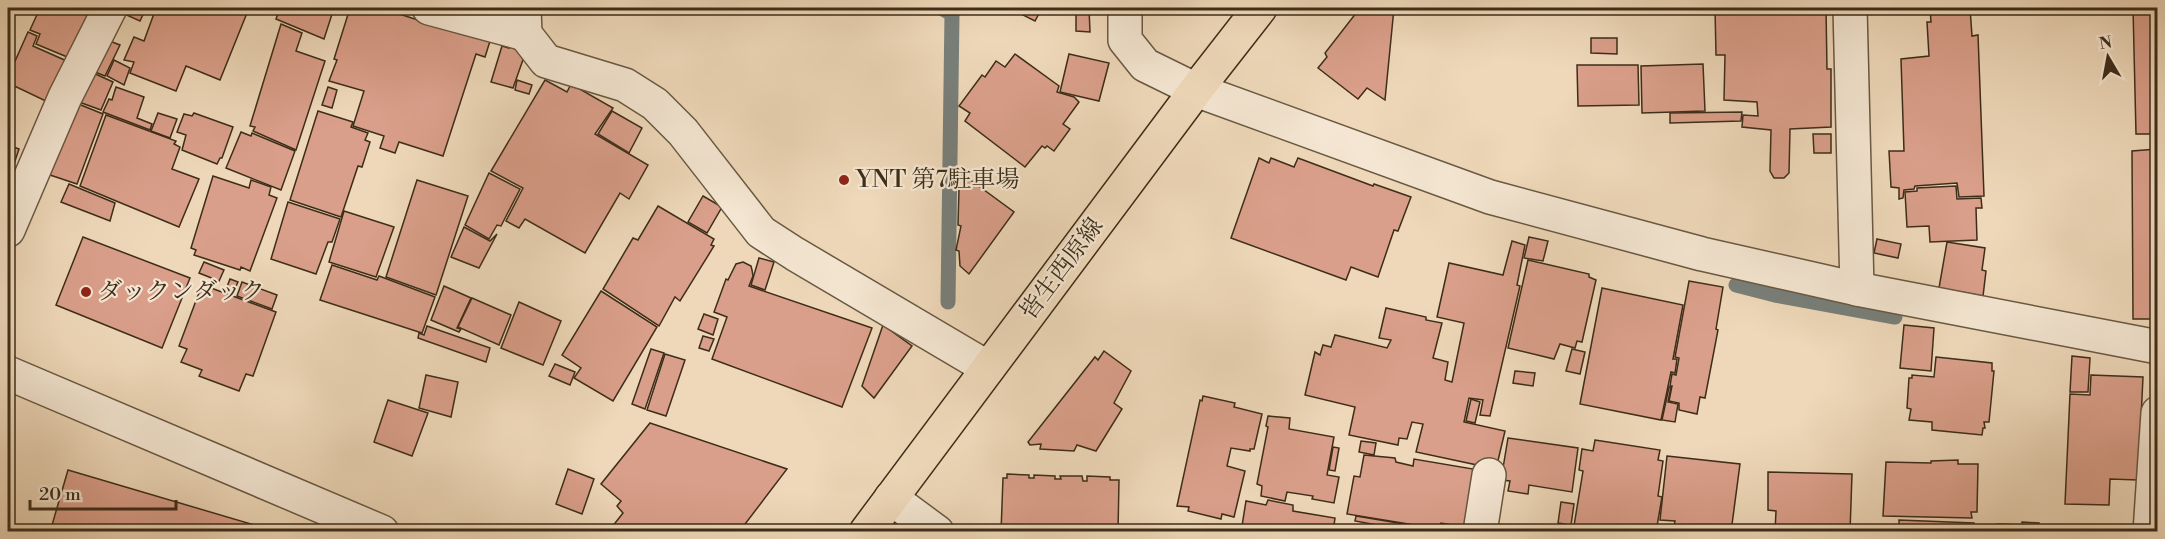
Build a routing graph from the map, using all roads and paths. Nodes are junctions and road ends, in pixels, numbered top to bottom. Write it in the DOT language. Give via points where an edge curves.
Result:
graph roads {
  1 [pos="110,8"];
  2 [pos="429,8"];
  3 [pos="1125,8"];
  4 [pos="1260,8"];
  5 [pos="1850,8"];
  6 [pos="524,21"];
  7 [pos="1196,90"];
  8 [pos="8,230"];
  9 [pos="1857,289"];
  10 [pos="2157,347"];
  11 [pos="988,368"];
  12 [pos="8,373"];
  13 [pos="2157,413"];
  14 [pos="1489,475"];
  15 [pos="891,498"];
  16 [pos="382,531"];
  17 [pos="866,531"];
  18 [pos="937,531"];
  19 [pos="1480,531"];
  20 [pos="2150,531"];
  1 -- 8 [label="street" via="65,97"];
  2 -- 6 [label="street"];
  3 -- 7 [label="street" via="1125,40 1145,65"];
  4 -- 7 [label="main road, 皆生西原線"];
  5 -- 9 [label="street"];
  6 -- 11 [label="street" via="546,61 625,85 655,104 683,132 761,232"];
  7 -- 9 [label="street" via="1490,197 1702,254"];
  7 -- 11 [label="main road, 皆生西原線"];
  9 -- 10 [label="street"];
  11 -- 15 [label="main road, 皆生西原線"];
  12 -- 16 [label="street"];
  13 -- 20 [label="street"];
  14 -- 19 [label="street"];
  15 -- 17 [label="main road, 皆生西原線"];
  15 -- 18 [label="street"];
}
